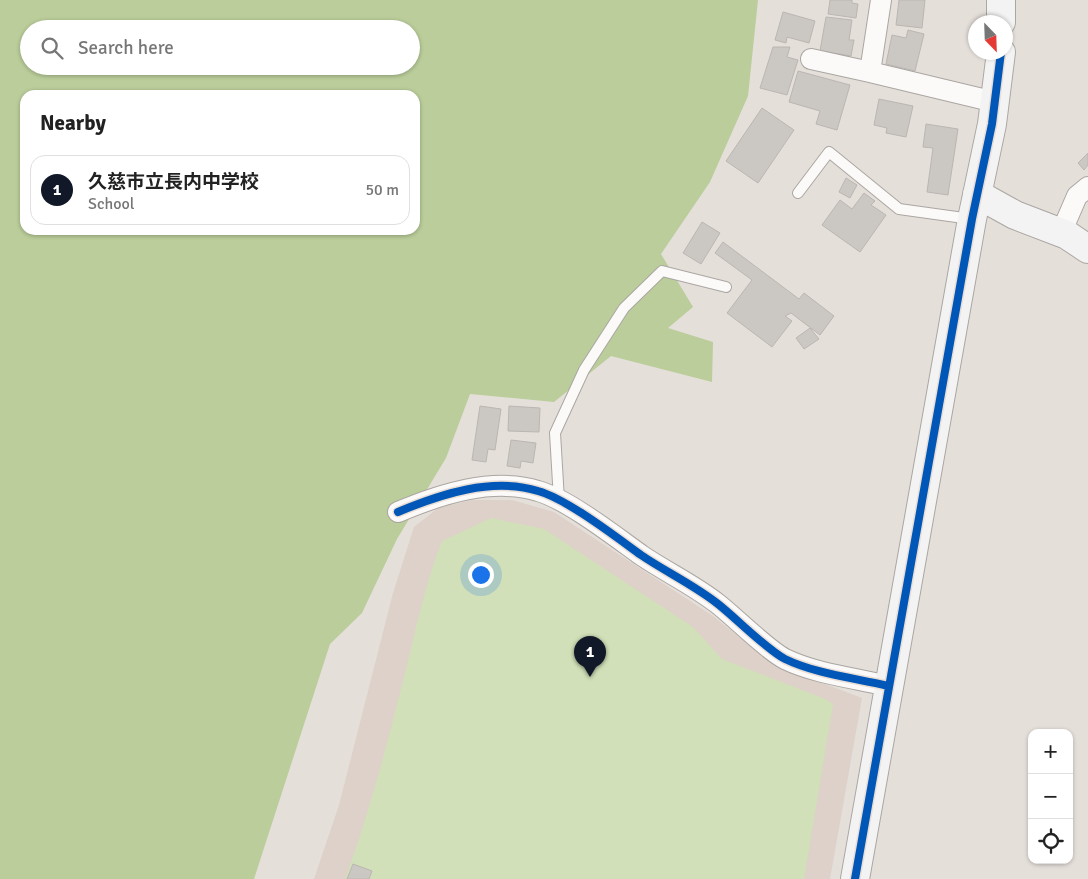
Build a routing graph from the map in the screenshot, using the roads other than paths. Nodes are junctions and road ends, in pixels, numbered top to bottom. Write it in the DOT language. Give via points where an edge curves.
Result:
graph roads {
  1 [pos="881,0"];
  2 [pos="1001,0"];
  3 [pos="1001,15"];
  4 [pos="812,59"];
  5 [pos="1000,60"];
  6 [pos="870,72"];
  7 [pos="995,102"];
  8 [pos="1088,187"];
  9 [pos="798,193"];
  10 [pos="974,207"];
  11 [pos="1061,233"];
  12 [pos="1088,249"];
  13 [pos="726,287"];
  14 [pos="559,501"];
  15 [pos="398,512"];
  16 [pos="888,686"];
  17 [pos="855,879"];
  1 -- 6 [label="street"];
  2 -- 3 [label="street"];
  4 -- 6 [label="street"];
  5 -- 7 [label="street"];
  6 -- 7 [label="street"];
  7 -- 10 [label="street"];
  8 -- 11 [label="street" via="1078,196"];
  9 -- 10 [label="lane" via="829,152 899,209"];
  10 -- 11 [label="street" via="1015,215"];
  10 -- 16 [label="street"];
  11 -- 12 [label="street"];
  13 -- 14 [label="lane" via="662,270 624,308 584,370 555,433"];
  14 -- 15 [label="street" via="539,491 508,486 478,488 427,500"];
  14 -- 16 [label="street" via="718,603 784,659"];
  16 -- 17 [label="street"];
}
